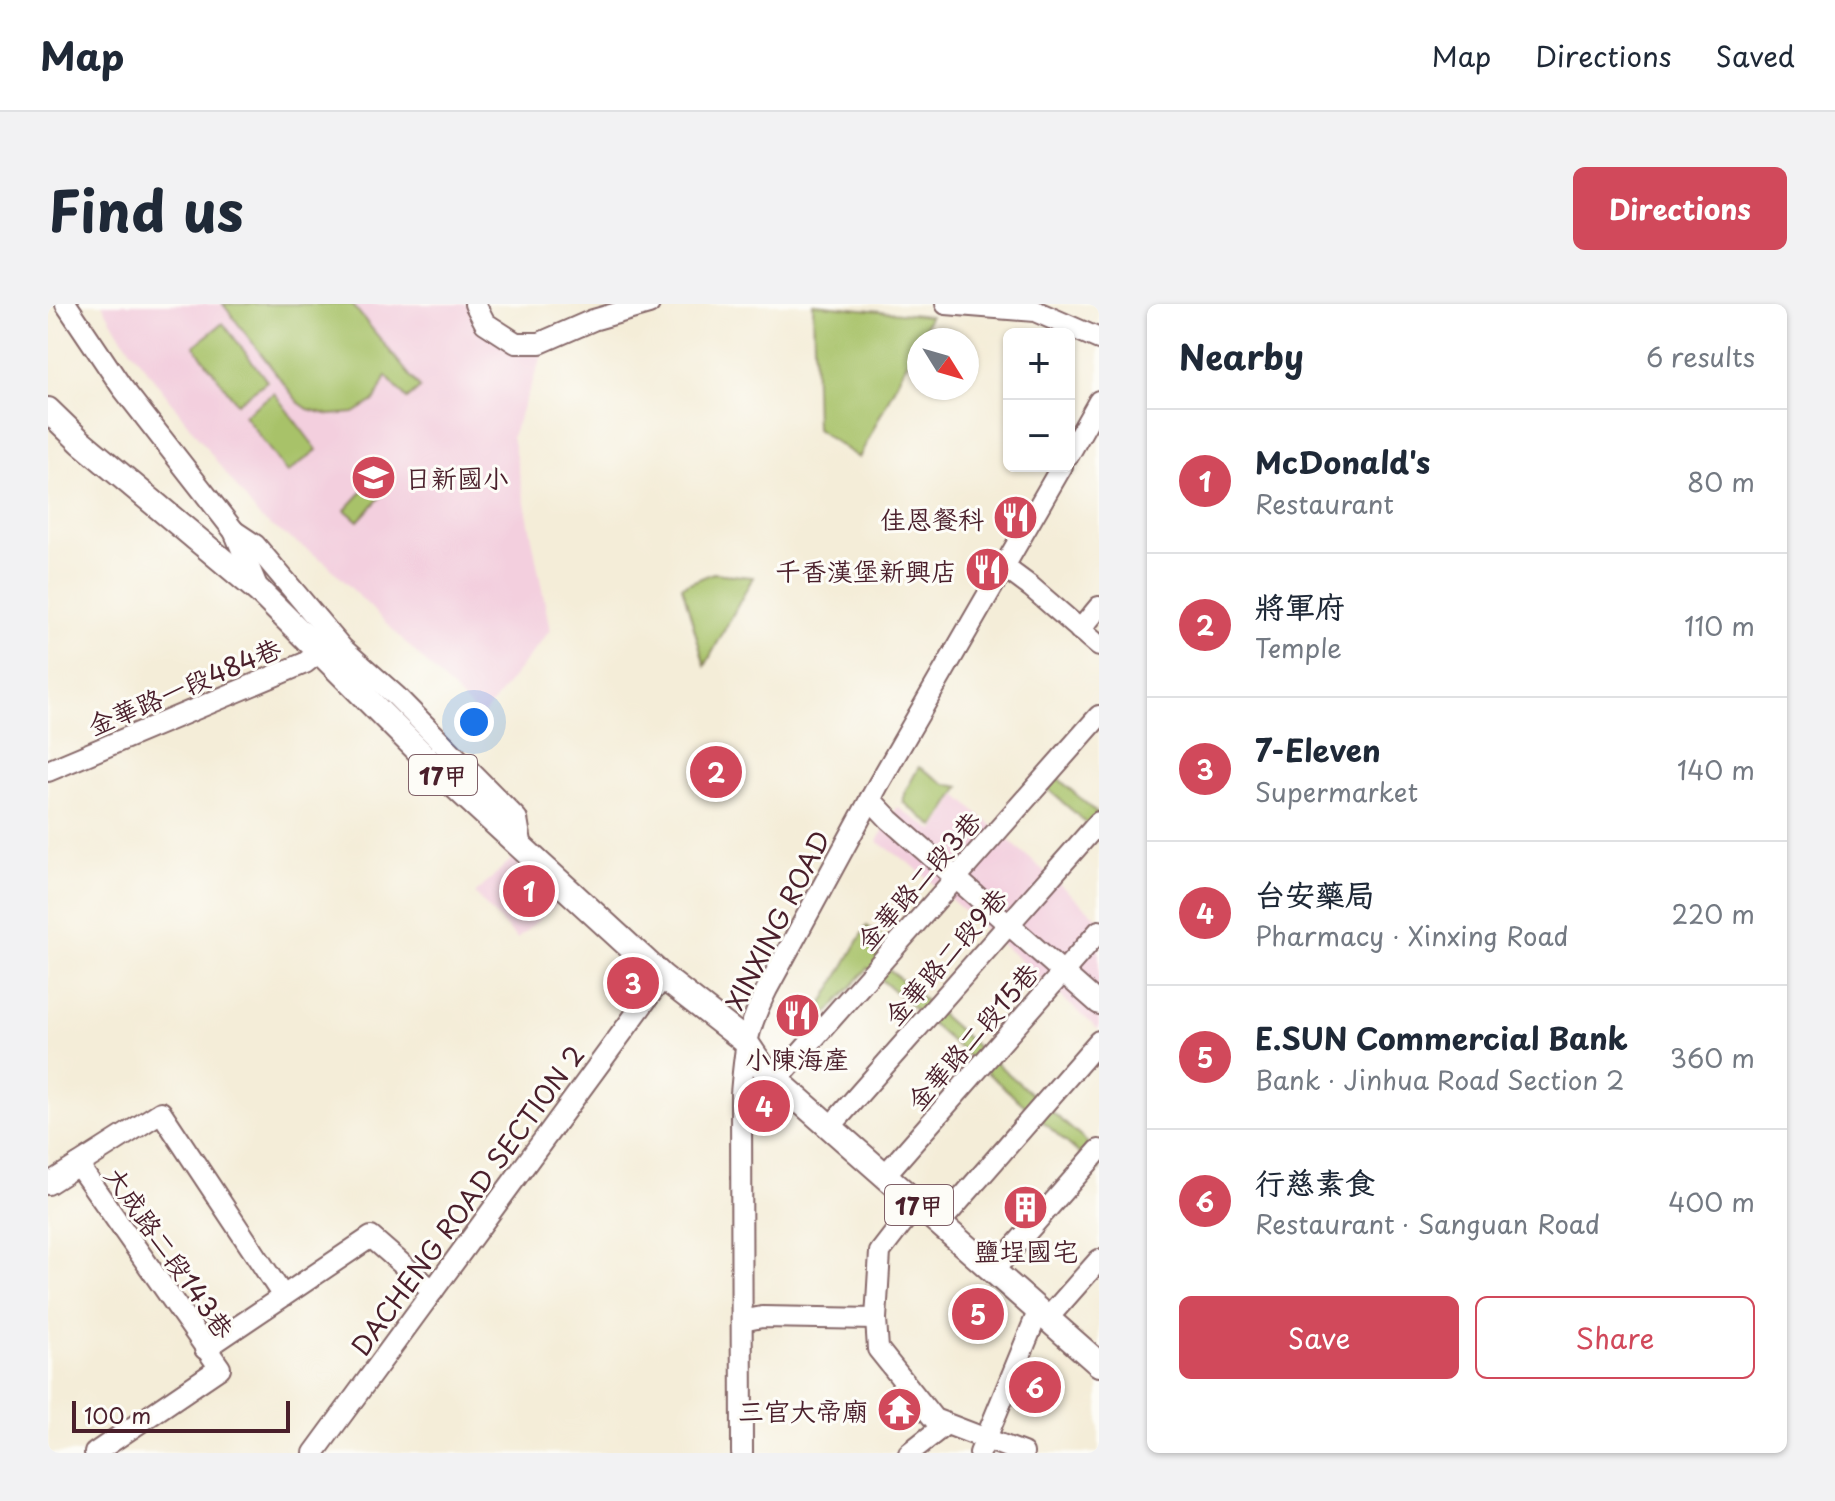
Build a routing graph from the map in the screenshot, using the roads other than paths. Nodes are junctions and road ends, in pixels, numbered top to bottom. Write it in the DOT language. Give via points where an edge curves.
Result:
graph roads {
  1 [pos="66,304"];
  2 [pos="475,304"];
  3 [pos="649,304"];
  4 [pos="946,304"];
  5 [pos="1099,339"];
  6 [pos="1099,401"];
  7 [pos="48,410"];
  8 [pos="1075,443"];
  9 [pos="1059,472"];
  10 [pos="234,531"];
  11 [pos="1004,567"];
  12 [pos="259,591"];
  13 [pos="1099,607"];
  14 [pos="1080,630"];
  15 [pos="327,646"];
  16 [pos="1099,646"];
  17 [pos="1099,716"];
  18 [pos="48,771"];
  19 [pos="870,799"];
  20 [pos="1099,822"];
  21 [pos="955,877"];
  22 [pos="1008,923"];
  23 [pos="1099,931"];
  24 [pos="1063,972"];
  25 [pos="663,977"];
  26 [pos="1099,1004"];
  27 [pos="745,1041"];
  28 [pos="1099,1041"];
  29 [pos="778,1079"];
  30 [pos="831,1126"];
  31 [pos="1099,1150"];
  32 [pos="78,1165"];
  33 [pos="885,1175"];
  34 [pos="48,1184"];
  35 [pos="917,1204"];
  36 [pos="939,1224"];
  37 [pos="1099,1260"];
  38 [pos="992,1272"];
  39 [pos="433,1291"];
  40 [pos="283,1296"];
  41 [pos="1042,1316"];
  42 [pos="876,1319"];
  43 [pos="742,1321"];
  44 [pos="205,1349"];
  45 [pos="1099,1364"];
  46 [pos="946,1424"];
  47 [pos="124,1445"];
  48 [pos="983,1446"];
  49 [pos="95,1453"];
  50 [pos="314,1453"];
  51 [pos="742,1453"];
  52 [pos="909,1453"];
  53 [pos="1023,1453"];
  1 -- 10 [label="street" via="121,386"];
  2 -- 3 [label="street" via="485,323 516,343 540,343"];
  4 -- 5 [label="street" via="1035,311"];
  6 -- 8 [label="street"];
  7 -- 12 [label="main road, 17甲"];
  9 -- 11 [label="street, XINXING ROAD"];
  10 -- 12 [label="street"];
  10 -- 15 [label="street" via="255,545"];
  11 -- 14 [label="street"];
  11 -- 19 [label="street, XINXING ROAD"];
  12 -- 15 [label="main road, 17甲"];
  13 -- 14 [label="street"];
  14 -- 16 [label="street"];
  15 -- 18 [label="street, 金華路一段484巷" via="305,663"];
  15 -- 25 [label="main road, 17甲" via="446,778"];
  17 -- 21 [label="street, 金華路二段3巷"];
  19 -- 21 [label="street"];
  19 -- 27 [label="street, XINXING ROAD" via="767,989"];
  20 -- 22 [label="street, 金華路二段9巷"];
  21 -- 22 [label="street"];
  21 -- 29 [label="street, 金華路二段3巷"];
  22 -- 24 [label="street"];
  22 -- 30 [label="street, 金華路二段9巷"];
  23 -- 24 [label="street, 金華路二段15巷"];
  24 -- 26 [label="street"];
  24 -- 33 [label="street, 金華路二段15巷"];
  25 -- 27 [label="main road, 17甲"];
  25 -- 39 [label="street, DACHENG ROAD SECTION 2"];
  27 -- 29 [label="main road, 17甲" via="764,1069"];
  27 -- 43 [label="street, XINXING ROAD"];
  28 -- 36 [label="street"];
  29 -- 30 [label="main road, 17甲"];
  30 -- 33 [label="main road, 17甲"];
  31 -- 38 [label="street"];
  32 -- 34 [label="street, 大成路二段143巷"];
  32 -- 40 [label="street, 大成路二段143巷" via="161,1112"];
  32 -- 44 [label="street, 大成路二段143巷"];
  33 -- 35 [label="main road, 17甲"];
  35 -- 36 [label="main road, 17甲"];
  35 -- 42 [label="street" via="880,1252"];
  36 -- 38 [label="main road, 17甲"];
  37 -- 41 [label="street"];
  38 -- 41 [label="main road, 17甲"];
  39 -- 40 [label="street" via="371,1237"];
  39 -- 50 [label="street, DACHENG ROAD SECTION 2"];
  40 -- 44 [label="street"];
  41 -- 45 [label="main road, 17甲"];
  41 -- 48 [label="street"];
  42 -- 43 [label="street"];
  42 -- 46 [label="street" via="878,1349 934,1419"];
  43 -- 51 [label="street, XINXING ROAD"];
  44 -- 47 [label="street, 大成路二段143巷" via="220,1368"];
  46 -- 48 [label="street"];
  46 -- 52 [label="street"];
  47 -- 49 [label="street"];
  48 -- 53 [label="street"];
}
